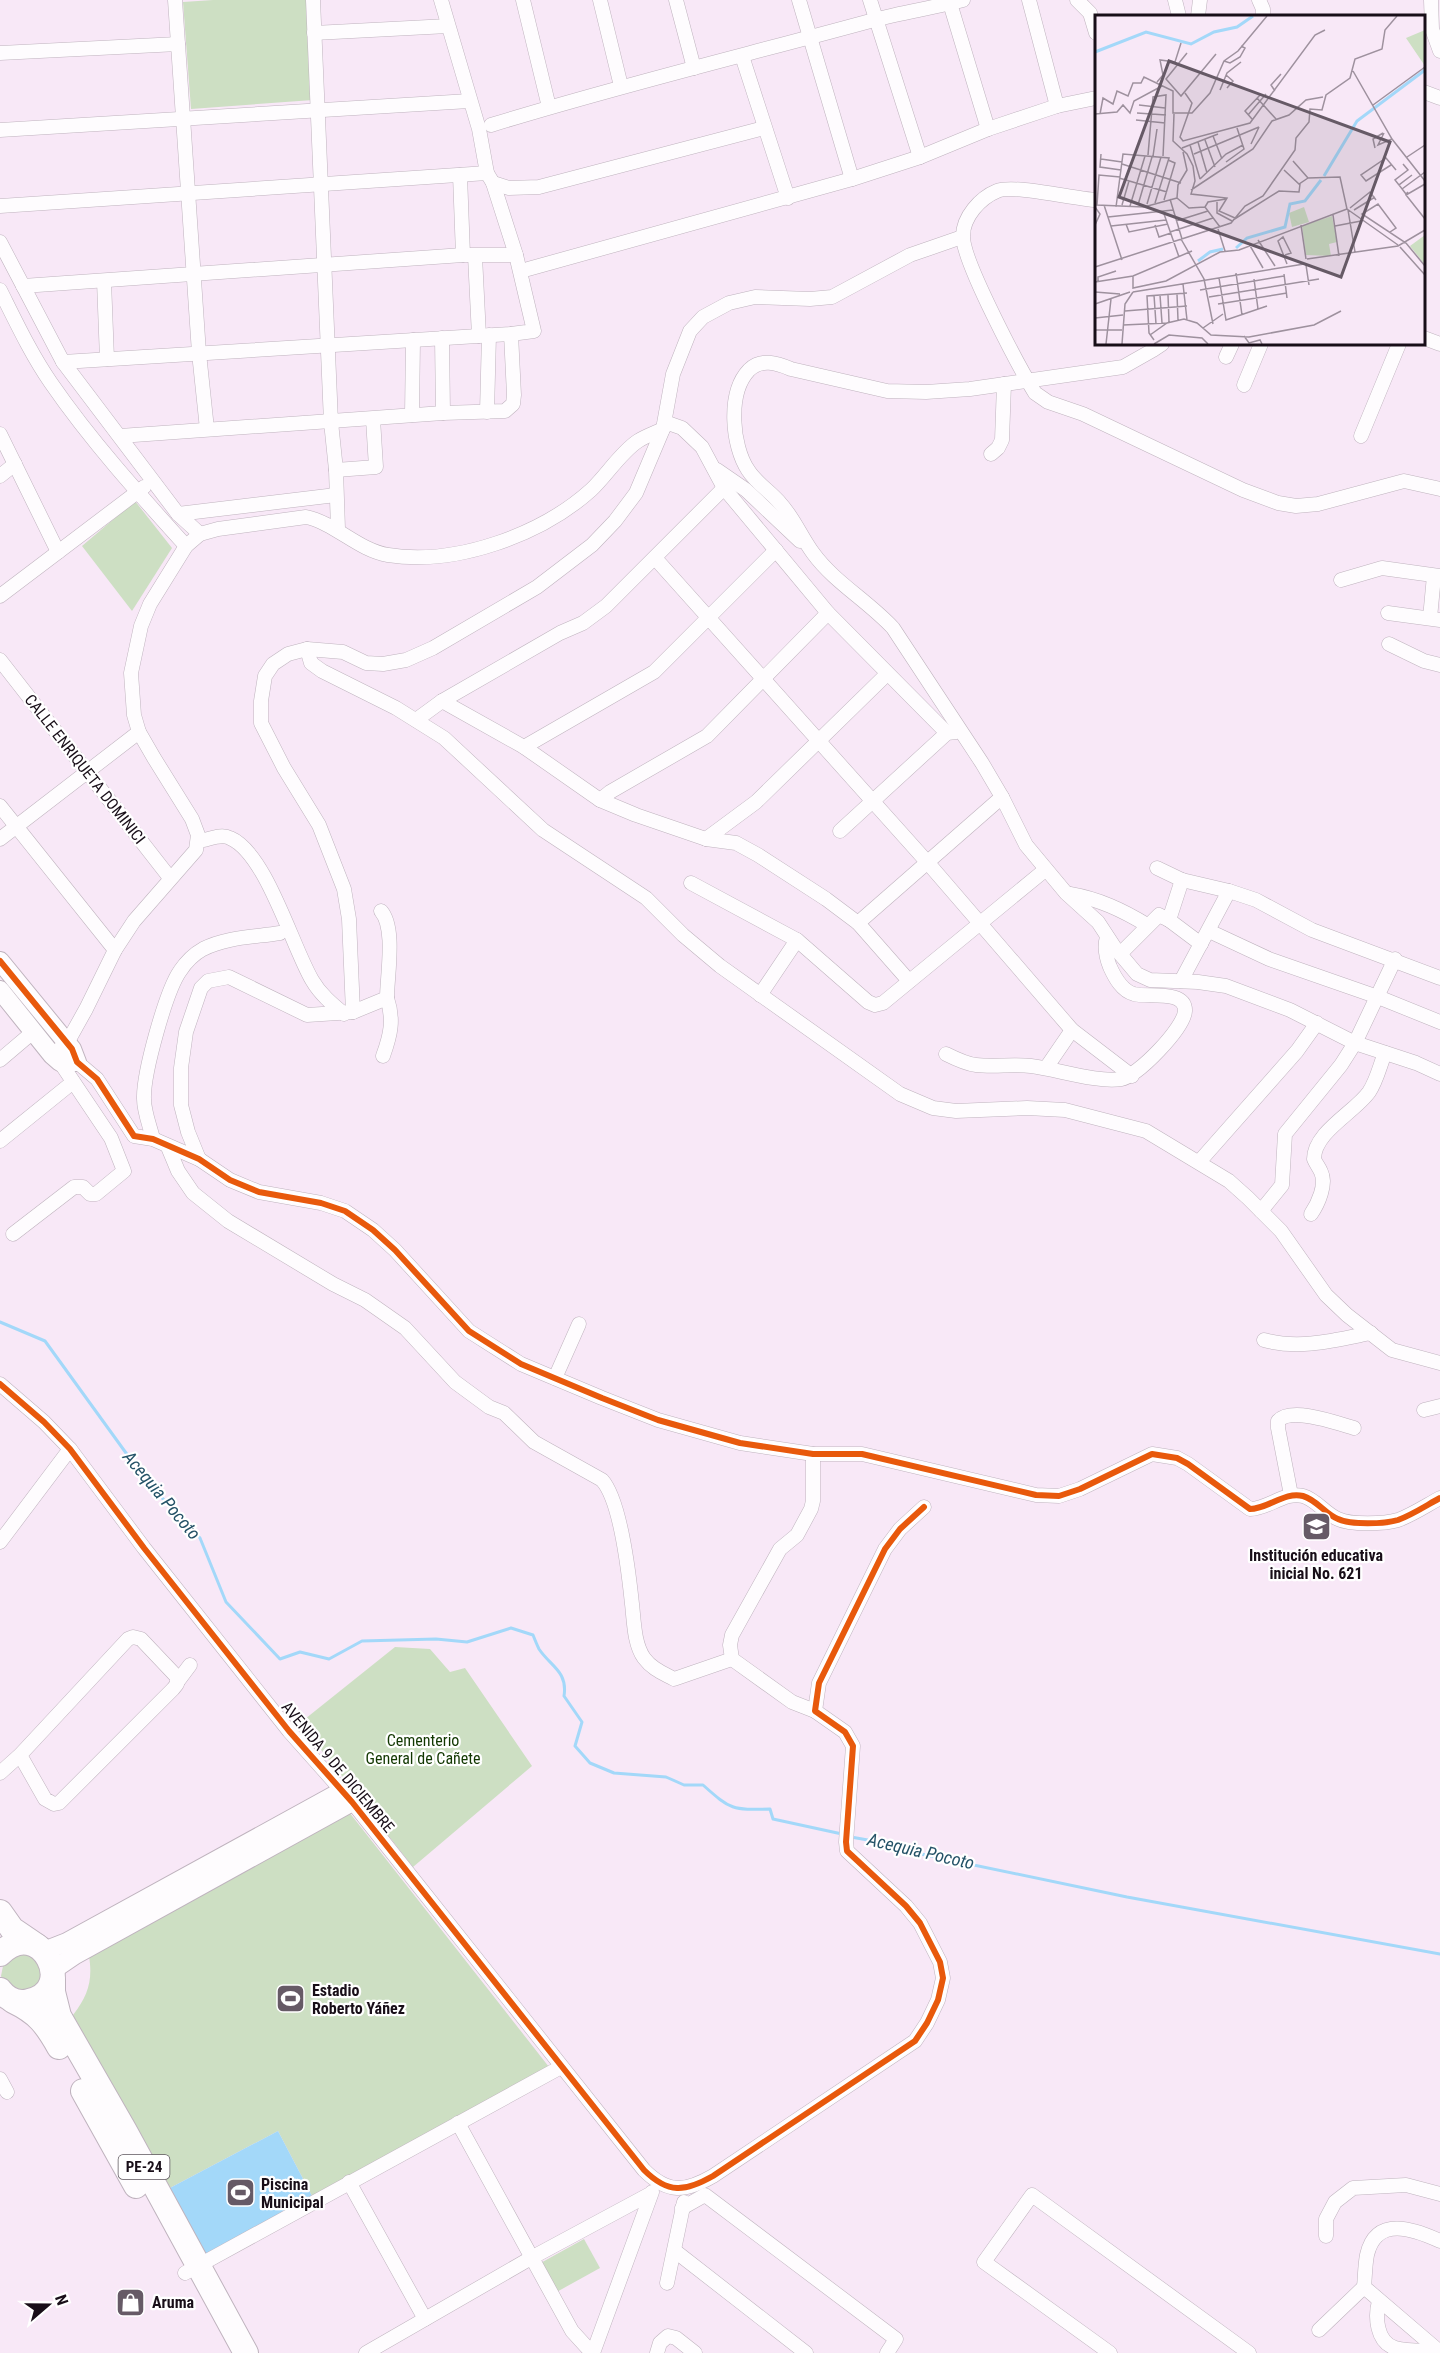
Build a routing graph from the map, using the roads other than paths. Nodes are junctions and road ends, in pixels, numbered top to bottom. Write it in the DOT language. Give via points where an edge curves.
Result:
graph roads {
  1 [pos="175,0"];
  2 [pos="313,0"];
  3 [pos="441,0"];
  4 [pos="523,0"];
  5 [pos="600,0"];
  6 [pos="676,0"];
  7 [pos="799,0"];
  8 [pos="870,0"];
  9 [pos="1029,0"];
  10 [pos="1077,0"];
  11 [pos="1175,0"];
  12 [pos="1200,0"];
  13 [pos="1259,0"];
  14 [pos="1431,0"];
  15 [pos="954,1"];
  16 [pos="1179,15"];
  17 [pos="1198,15"];
  18 [pos="1263,15"];
  19 [pos="876,20"];
  20 [pos="448,26"];
  21 [pos="1095,30"];
  22 [pos="314,33"];
  23 [pos="809,39"];
  24 [pos="178,44"];
  25 [pos="1440,51"];
  26 [pos="0,53"];
  27 [pos="742,56"];
  28 [pos="694,68"];
  29 [pos="621,86"];
  30 [pos="1425,92"];
  31 [pos="1095,98"];
  32 [pos="1440,98"];
  33 [pos="469,101"];
  34 [pos="1057,106"];
  35 [pos="549,107"];
  36 [pos="318,110"];
  37 [pos="183,118"];
  38 [pos="491,125"];
  39 [pos="764,128"];
  40 [pos="988,129"];
  41 [pos="0,130"];
  42 [pos="920,158"];
  43 [pos="460,175"];
  44 [pos="490,178"];
  45 [pos="852,179"];
  46 [pos="321,186"];
  47 [pos="188,194"];
  48 [pos="788,198"];
  49 [pos="1095,200"];
  50 [pos="0,206"];
  51 [pos="962,237"];
  52 [pos="0,242"];
  53 [pos="469,255"];
  54 [pos="516,255"];
  55 [pos="3,258"];
  56 [pos="324,265"];
  57 [pos="528,269"];
  58 [pos="194,274"];
  59 [pos="104,280"];
  60 [pos="22,286"];
  61 [pos="0,290"];
  62 [pos="511,334"];
  63 [pos="484,336"];
  64 [pos="442,338"];
  65 [pos="1425,338"];
  66 [pos="413,340"];
  67 [pos="1440,344"];
  68 [pos="327,345"];
  69 [pos="1161,345"];
  70 [pos="1232,345"];
  71 [pos="1261,345"];
  72 [pos="1399,345"];
  73 [pos="199,353"];
  74 [pos="1226,357"];
  75 [pos="107,359"];
  76 [pos="63,362"];
  77 [pos="1027,381"];
  78 [pos="1004,384"];
  79 [pos="1244,385"];
  80 [pos="488,412"];
  81 [pos="443,413"];
  82 [pos="412,415"];
  83 [pos="373,419"];
  84 [pos="331,422"];
  85 [pos="664,426"];
  86 [pos="207,429"];
  87 [pos="0,434"];
  88 [pos="120,436"];
  89 [pos="1361,436"];
  90 [pos="991,454"];
  91 [pos="15,464"];
  92 [pos="715,469"];
  93 [pos="336,470"];
  94 [pos="0,476"];
  95 [pos="152,480"];
  96 [pos="724,488"];
  97 [pos="1440,489"];
  98 [pos="138,493"];
  99 [pos="336,495"];
  100 [pos="178,514"];
  101 [pos="338,529"];
  102 [pos="200,534"];
  103 [pos="186,546"];
  104 [pos="776,550"];
  105 [pos="58,552"];
  106 [pos="813,553"];
  107 [pos="655,558"];
  108 [pos="1437,576"];
  109 [pos="1341,580"];
  110 [pos="0,596"];
  111 [pos="1388,613"];
  112 [pos="828,614"];
  113 [pos="709,618"];
  114 [pos="1435,619"];
  115 [pos="1389,644"];
  116 [pos="307,649"];
  117 [pos="0,660"];
  118 [pos="1440,665"];
  119 [pos="887,674"];
  120 [pos="764,680"];
  121 [pos="442,701"];
  122 [pos="416,720"];
  123 [pos="961,731"];
  124 [pos="139,732"];
  125 [pos="947,733"];
  126 [pos="819,741"];
  127 [pos="524,747"];
  128 [pos="87,771"];
  129 [pos="1002,797"];
  130 [pos="600,800"];
  131 [pos="873,802"];
  132 [pos="0,806"];
  133 [pos="16,826"];
  134 [pos="840,831"];
  135 [pos="0,839"];
  136 [pos="706,839"];
  137 [pos="199,841"];
  138 [pos="928,863"];
  139 [pos="1157,868"];
  140 [pos="1045,870"];
  141 [pos="171,878"];
  142 [pos="1182,880"];
  143 [pos="691,883"];
  144 [pos="1229,891"];
  145 [pos="1066,893"];
  146 [pos="381,911"];
  147 [pos="1169,920"];
  148 [pos="858,923"];
  149 [pos="981,924"];
  150 [pos="1148,925"];
  151 [pos="1209,931"];
  152 [pos="280,933"];
  153 [pos="1107,937"];
  154 [pos="797,940"];
  155 [pos="1202,944"];
  156 [pos="115,950"];
  157 [pos="1121,953"];
  158 [pos="1395,959"];
  159 [pos="0,961"];
  160 [pos="1440,978"];
  161 [pos="909,981"];
  162 [pos="1181,981"];
  163 [pos="0,990"];
  164 [pos="760,995"];
  165 [pos="1378,997"];
  166 [pos="387,998"];
  167 [pos="348,1013"];
  168 [pos="1440,1022"];
  169 [pos="1317,1023"];
  170 [pos="1072,1030"];
  171 [pos="33,1032"];
  172 [pos="67,1042"];
  173 [pos="1355,1043"];
  174 [pos="1385,1053"];
  175 [pos="946,1054"];
  176 [pos="383,1056"];
  177 [pos="63,1059"];
  178 [pos="0,1060"];
  179 [pos="1046,1068"];
  180 [pos="1440,1074"];
  181 [pos="1132,1076"];
  182 [pos="73,1082"];
  183 [pos="151,1139"];
  184 [pos="0,1141"];
  185 [pos="168,1147"];
  186 [pos="199,1159"];
  187 [pos="1199,1162"];
  188 [pos="1261,1211"];
  189 [pos="1311,1214"];
  190 [pos="13,1234"];
  191 [pos="579,1324"];
  192 [pos="1371,1333"];
  193 [pos="1264,1340"];
  194 [pos="1440,1363"];
  195 [pos="555,1378"];
  196 [pos="0,1384"];
  197 [pos="1440,1406"];
  198 [pos="1424,1410"];
  199 [pos="1354,1428"];
  200 [pos="70,1449"];
  201 [pos="813,1454"];
  202 [pos="1291,1496"];
  203 [pos="1440,1498"];
  204 [pos="924,1508"];
  205 [pos="0,1542"];
  206 [pos="732,1659"];
  207 [pos="190,1665"];
  208 [pos="178,1680"];
  209 [pos="815,1711"];
  210 [pos="20,1755"];
  211 [pos="0,1773"];
  212 [pos="347,1797"];
  213 [pos="0,1912"];
  214 [pos="0,1954"];
  215 [pos="47,1961"];
  216 [pos="7,1996"];
  217 [pos="561,2067"];
  218 [pos="0,2079"];
  219 [pos="8,2092"];
  220 [pos="458,2123"];
  221 [pos="349,2182"];
  222 [pos="688,2188"];
  223 [pos="654,2189"];
  224 [pos="1440,2194"];
  225 [pos="682,2208"];
  226 [pos="1326,2236"];
  227 [pos="1440,2241"];
  228 [pos="675,2251"];
  229 [pos="531,2258"];
  230 [pos="191,2269"];
  231 [pos="667,2283"];
  232 [pos="1364,2287"];
  233 [pos="1379,2301"];
  234 [pos="425,2319"];
  235 [pos="1319,2330"];
  236 [pos="1439,2351"];
  237 [pos="230,2353"];
  238 [pos="246,2353"];
  239 [pos="366,2353"];
  240 [pos="593,2353"];
  241 [pos="657,2353"];
  242 [pos="695,2353"];
  243 [pos="806,2353"];
  244 [pos="887,2353"];
  245 [pos="1110,2353"];
  246 [pos="1249,2353"];
  1 -- 24 [label="street"];
  2 -- 22 [label="street"];
  3 -- 20 [label="street"];
  4 -- 35 [label="street"];
  5 -- 29 [label="street"];
  6 -- 28 [label="street"];
  7 -- 23 [label="street"];
  8 -- 19 [label="street"];
  9 -- 34 [label="street"];
  10 -- 21 [label="street" via="1090,13"];
  11 -- 16 [label="street"];
  12 -- 17 [label="street"];
  13 -- 18 [label="street"];
  14 -- 25 [label="street" via="1432,29"];
  15 -- 19 [label="street"];
  15 -- 40 [label="street"];
  19 -- 23 [label="street"];
  19 -- 42 [label="street"];
  20 -- 22 [label="street"];
  20 -- 33 [label="street"];
  22 -- 36 [label="street"];
  23 -- 27 [label="street"];
  23 -- 45 [label="street"];
  24 -- 26 [label="street"];
  24 -- 37 [label="street"];
  27 -- 28 [label="street"];
  27 -- 39 [label="street"];
  28 -- 29 [label="street"];
  29 -- 35 [label="street"];
  30 -- 32 [label="street"];
  31 -- 34 [label="street"];
  33 -- 36 [label="street"];
  33 -- 44 [label="street"];
  34 -- 40 [label="street"];
  35 -- 38 [label="street"];
  36 -- 37 [label="street"];
  36 -- 46 [label="street"];
  37 -- 41 [label="street"];
  37 -- 47 [label="street"];
  39 -- 44 [label="street" via="539,187 509,188"];
  39 -- 48 [label="street"];
  40 -- 42 [label="street"];
  42 -- 45 [label="street"];
  43 -- 44 [label="street"];
  43 -- 46 [label="street"];
  43 -- 53 [label="street"];
  44 -- 54 [label="street"];
  45 -- 48 [label="street"];
  46 -- 47 [label="street"];
  46 -- 56 [label="street"];
  47 -- 50 [label="street"];
  47 -- 58 [label="street"];
  48 -- 57 [label="street"];
  49 -- 51 [label="street" via="1012,188 998,191 981,201 967,219"];
  51 -- 77 [label="street" via="970,265"];
  51 -- 85 [label="street" via="910,255 832,297 755,297 729,303 702,317 690,331 673,374"];
  52 -- 55 [label="street"];
  53 -- 54 [label="street"];
  53 -- 56 [label="street"];
  53 -- 63 [label="street"];
  54 -- 62 [label="street" via="534,331"];
  55 -- 60 [label="street"];
  56 -- 58 [label="street"];
  56 -- 68 [label="street"];
  58 -- 59 [label="street"];
  58 -- 73 [label="street"];
  59 -- 60 [label="street"];
  59 -- 75 [label="street"];
  60 -- 76 [label="street"];
  61 -- 98 [label="street" via="50,382"];
  62 -- 63 [label="street"];
  62 -- 80 [label="street" via="513,404 505,411"];
  63 -- 64 [label="street"];
  63 -- 80 [label="street"];
  64 -- 66 [label="street"];
  64 -- 81 [label="street"];
  65 -- 67 [label="street"];
  66 -- 68 [label="street"];
  66 -- 82 [label="street"];
  68 -- 73 [label="street"];
  68 -- 84 [label="street"];
  69 -- 77 [label="street" via="1123,367"];
  70 -- 74 [label="street"];
  71 -- 79 [label="street"];
  72 -- 89 [label="street"];
  73 -- 75 [label="street"];
  73 -- 86 [label="street"];
  75 -- 76 [label="street"];
  76 -- 88 [label="street"];
  77 -- 78 [label="street"];
  77 -- 97 [label="street" via="1048,402 1278,502 1296,506 1318,504 1404,481"];
  78 -- 90 [label="street" via="1002,440"];
  78 -- 106 [label="street" via="903,392 855,385 768,362 750,369 737,392 738,445 748,471 781,503"];
  80 -- 81 [label="street"];
  81 -- 82 [label="street"];
  82 -- 83 [label="street"];
  83 -- 84 [label="street"];
  83 -- 93 [label="street" via="376,467"];
  84 -- 86 [label="street"];
  84 -- 93 [label="street"];
  85 -- 92 [label="street" via="682,429 702,447"];
  85 -- 101 [label="street" via="637,441 591,490 559,516 485,548 443,555 387,555"];
  85 -- 116 [label="street" via="636,493 615,521 592,545 537,587 406,660 366,663 343,652"];
  86 -- 88 [label="street"];
  87 -- 91 [label="street"];
  88 -- 95 [label="street"];
  91 -- 94 [label="street"];
  91 -- 105 [label="street"];
  92 -- 96 [label="street"];
  92 -- 106 [label="street" via="746,490"];
  93 -- 99 [label="street"];
  95 -- 98 [label="street"];
  95 -- 100 [label="street"];
  96 -- 104 [label="street"];
  96 -- 107 [label="street"];
  98 -- 103 [label="street"];
  98 -- 105 [label="street"];
  99 -- 100 [label="street"];
  99 -- 101 [label="street"];
  100 -- 102 [label="street"];
  101 -- 102 [label="street" via="306,517"];
  102 -- 103 [label="street"];
  103 -- 124 [label="street" via="150,604 135,651 130,689"];
  104 -- 112 [label="street"];
  104 -- 113 [label="street"];
  105 -- 110 [label="street"];
  106 -- 123 [label="street" via="893,628"];
  107 -- 113 [label="street"];
  107 -- 121 [label="street" via="583,623"];
  108 -- 109 [label="street" via="1382,568"];
  108 -- 114 [label="street"];
  111 -- 114 [label="street"];
  112 -- 119 [label="street"];
  112 -- 120 [label="street"];
  113 -- 120 [label="street"];
  113 -- 127 [label="street" via="654,672"];
  115 -- 118 [label="street"];
  116 -- 122 [label="street" via="311,663 322,671"];
  116 -- 167 [label="street" via="288,654 273,664 265,676 261,723 319,825 344,889 349,919"];
  117 -- 128 [label="street, CALLE ENRIQUETA DOMINICI"];
  119 -- 125 [label="street"];
  119 -- 126 [label="street"];
  120 -- 126 [label="street"];
  120 -- 130 [label="street" via="706,736"];
  121 -- 122 [label="street"];
  121 -- 127 [label="street"];
  122 -- 164 [label="street" via="444,738 543,830 646,898 683,935"];
  123 -- 125 [label="street"];
  123 -- 129 [label="street"];
  124 -- 128 [label="street"];
  124 -- 137 [label="street" via="192,819"];
  125 -- 131 [label="street"];
  126 -- 131 [label="street"];
  126 -- 136 [label="street" via="756,802"];
  127 -- 130 [label="street"];
  128 -- 133 [label="street"];
  128 -- 141 [label="street, CALLE ENRIQUETA DOMINICI"];
  129 -- 138 [label="street"];
  129 -- 140 [label="street" via="1026,845"];
  130 -- 136 [label="street"];
  131 -- 134 [label="street"];
  131 -- 138 [label="street"];
  132 -- 133 [label="street"];
  133 -- 135 [label="street"];
  133 -- 156 [label="street"];
  136 -- 148 [label="street" via="736,843"];
  137 -- 141 [label="street" via="196,850"];
  137 -- 167 [label="street" via="231,838 250,854 274,895 313,982 323,996"];
  138 -- 148 [label="street"];
  138 -- 149 [label="street"];
  139 -- 142 [label="street"];
  140 -- 145 [label="street"];
  140 -- 149 [label="street"];
  141 -- 156 [label="street"];
  142 -- 144 [label="street"];
  142 -- 147 [label="street"];
  143 -- 154 [label="street"];
  144 -- 151 [label="street"];
  144 -- 158 [label="street" via="1256,900 1312,930"];
  145 -- 150 [label="street" via="1093,898"];
  145 -- 153 [label="street" via="1098,922"];
  146 -- 166 [label="street" via="389,934"];
  147 -- 150 [label="street" via="1160,915"];
  147 -- 155 [label="street"];
  148 -- 161 [label="street"];
  149 -- 161 [label="street"];
  149 -- 170 [label="street"];
  150 -- 157 [label="street"];
  151 -- 155 [label="street"];
  151 -- 165 [label="street" via="1269,959"];
  152 -- 183 [label="street" via="229,940 204,949 179,972 167,995 145,1082"];
  153 -- 157 [label="street"];
  153 -- 181 [label="street" via="1104,945 1108,961 1120,985 1134,994 1172,996 1184,1006 1180,1024"];
  154 -- 161 [label="street" via="875,1005 883,1004"];
  154 -- 164 [label="street"];
  155 -- 162 [label="street"];
  156 -- 172 [label="street"];
  157 -- 162 [label="street" via="1137,975 1150,980"];
  158 -- 160 [label="street"];
  158 -- 165 [label="street"];
  159 -- 172 [label="street"];
  162 -- 169 [label="street" via="1226,986"];
  163 -- 171 [label="street"];
  164 -- 187 [label="street" via="900,1094 933,1108 1065,1110 1146,1131"];
  165 -- 168 [label="street"];
  165 -- 173 [label="street"];
  166 -- 167 [label="street"];
  166 -- 176 [label="street" via="393,1015"];
  167 -- 186 [label="street" via="307,1015 229,977 208,981 201,988 186,1032 181,1068 182,1105"];
  169 -- 173 [label="street"];
  169 -- 187 [label="street"];
  170 -- 179 [label="street"];
  170 -- 181 [label="street"];
  171 -- 177 [label="street"];
  171 -- 178 [label="street"];
  172 -- 177 [label="street"];
  173 -- 174 [label="street"];
  173 -- 188 [label="street" via="1286,1134 1282,1185"];
  174 -- 180 [label="street"];
  174 -- 189 [label="street" via="1368,1094 1317,1147 1314,1159 1323,1179"];
  175 -- 179 [label="street" via="975,1065"];
  177 -- 182 [label="street"];
  177 -- 183 [label="street" via="97,1079 134,1136"];
  179 -- 181 [label="street" via="1113,1080"];
  182 -- 184 [label="street"];
  182 -- 190 [label="street" via="111,1138 124,1171 96,1194 74,1187"];
  183 -- 185 [label="street"];
  185 -- 186 [label="street"];
  185 -- 206 [label="street" via="193,1192 228,1221 397,1322 455,1382 504,1413 534,1442 602,1480 609,1488 618,1518 634,1630 643,1657 656,1670 674,1679"];
  186 -- 195 [label="street" via="230,1180 259,1192 345,1211 395,1250 469,1331 521,1364"];
  187 -- 188 [label="street" via="1229,1181"];
  188 -- 192 [label="street" via="1281,1231 1326,1295"];
  191 -- 195 [label="street"];
  192 -- 193 [label="street" via="1304,1344"];
  192 -- 194 [label="street" via="1392,1350"];
  195 -- 201 [label="street" via="658,1420 740,1443"];
  196 -- 200 [label="street, AVENIDA 9 DE DICIEMBRE"];
  197 -- 198 [label="street"];
  199 -- 202 [label="street" via="1316,1417 1286,1415 1278,1421"];
  200 -- 205 [label="street"];
  200 -- 212 [label="street, AVENIDA 9 DE DICIEMBRE" via="289,1731"];
  201 -- 202 [label="street" via="862,1454 1036,1495 1059,1496 1155,1454 1188,1464 1250,1509"];
  201 -- 206 [label="street" via="811,1509 797,1535 780,1549 732,1635"];
  202 -- 203 [label="street" via="1304,1496 1327,1514 1348,1523 1398,1520"];
  204 -- 209 [label="street" via="885,1549 819,1683"];
  206 -- 209 [label="street" via="792,1702"];
  207 -- 208 [label="street"];
  208 -- 210 [label="street" via="141,1639 128,1639"];
  208 -- 210 [label="street" via="59,1803 45,1798"];
  209 -- 222 [label="street" via="845,1732 854,1746 846,1842 849,1853 920,1923 940,1962 943,1978 938,2000 915,2041 713,2176"];
  210 -- 211 [label="street"];
  212 -- 215 [label="street" via="75,1955"];
  212 -- 217 [label="street, AVENIDA 9 DE DICIEMBRE"];
  213 -- 215 [label="highway" via="12,1929"];
  214 -- 215 [label="highway" via="16,1944 27,1943"];
  215 -- 216 [label="highway" via="48,1990 38,1999 26,2002"];
  215 -- 230 [label="highway, PE-24" via="59,2016 125,2131"];
  216 -- 230 [label="highway, PE-24" via="47,2025"];
  217 -- 220 [label="street"];
  217 -- 223 [label="street, AVENIDA 9 DE DICIEMBRE" via="644,2170"];
  218 -- 219 [label="street"];
  220 -- 221 [label="street"];
  220 -- 229 [label="street"];
  221 -- 230 [label="street"];
  221 -- 234 [label="street"];
  222 -- 223 [label="street"];
  222 -- 225 [label="street"];
  223 -- 229 [label="street"];
  223 -- 240 [label="street"];
  224 -- 226 [label="street" via="1406,2185 1353,2188 1335,2202 1326,2219"];
  225 -- 228 [label="street"];
  225 -- 244 [label="street" via="705,2195 896,2339"];
  227 -- 232 [label="street" via="1395,2227 1382,2231 1368,2252"];
  228 -- 231 [label="street"];
  228 -- 243 [label="street"];
  229 -- 234 [label="street"];
  229 -- 240 [label="street" via="572,2331"];
  230 -- 237 [label="highway, PE-24"];
  230 -- 238 [label="highway, PE-24"];
  232 -- 233 [label="street"];
  232 -- 235 [label="street"];
  233 -- 236 [label="street"];
  233 -- 236 [label="street" via="1375,2314 1385,2342 1394,2348"];
  234 -- 239 [label="street"];
  241 -- 242 [label="street" via="668,2336"];
  245 -- 246 [label="street" via="984,2262 1032,2194"];
}
